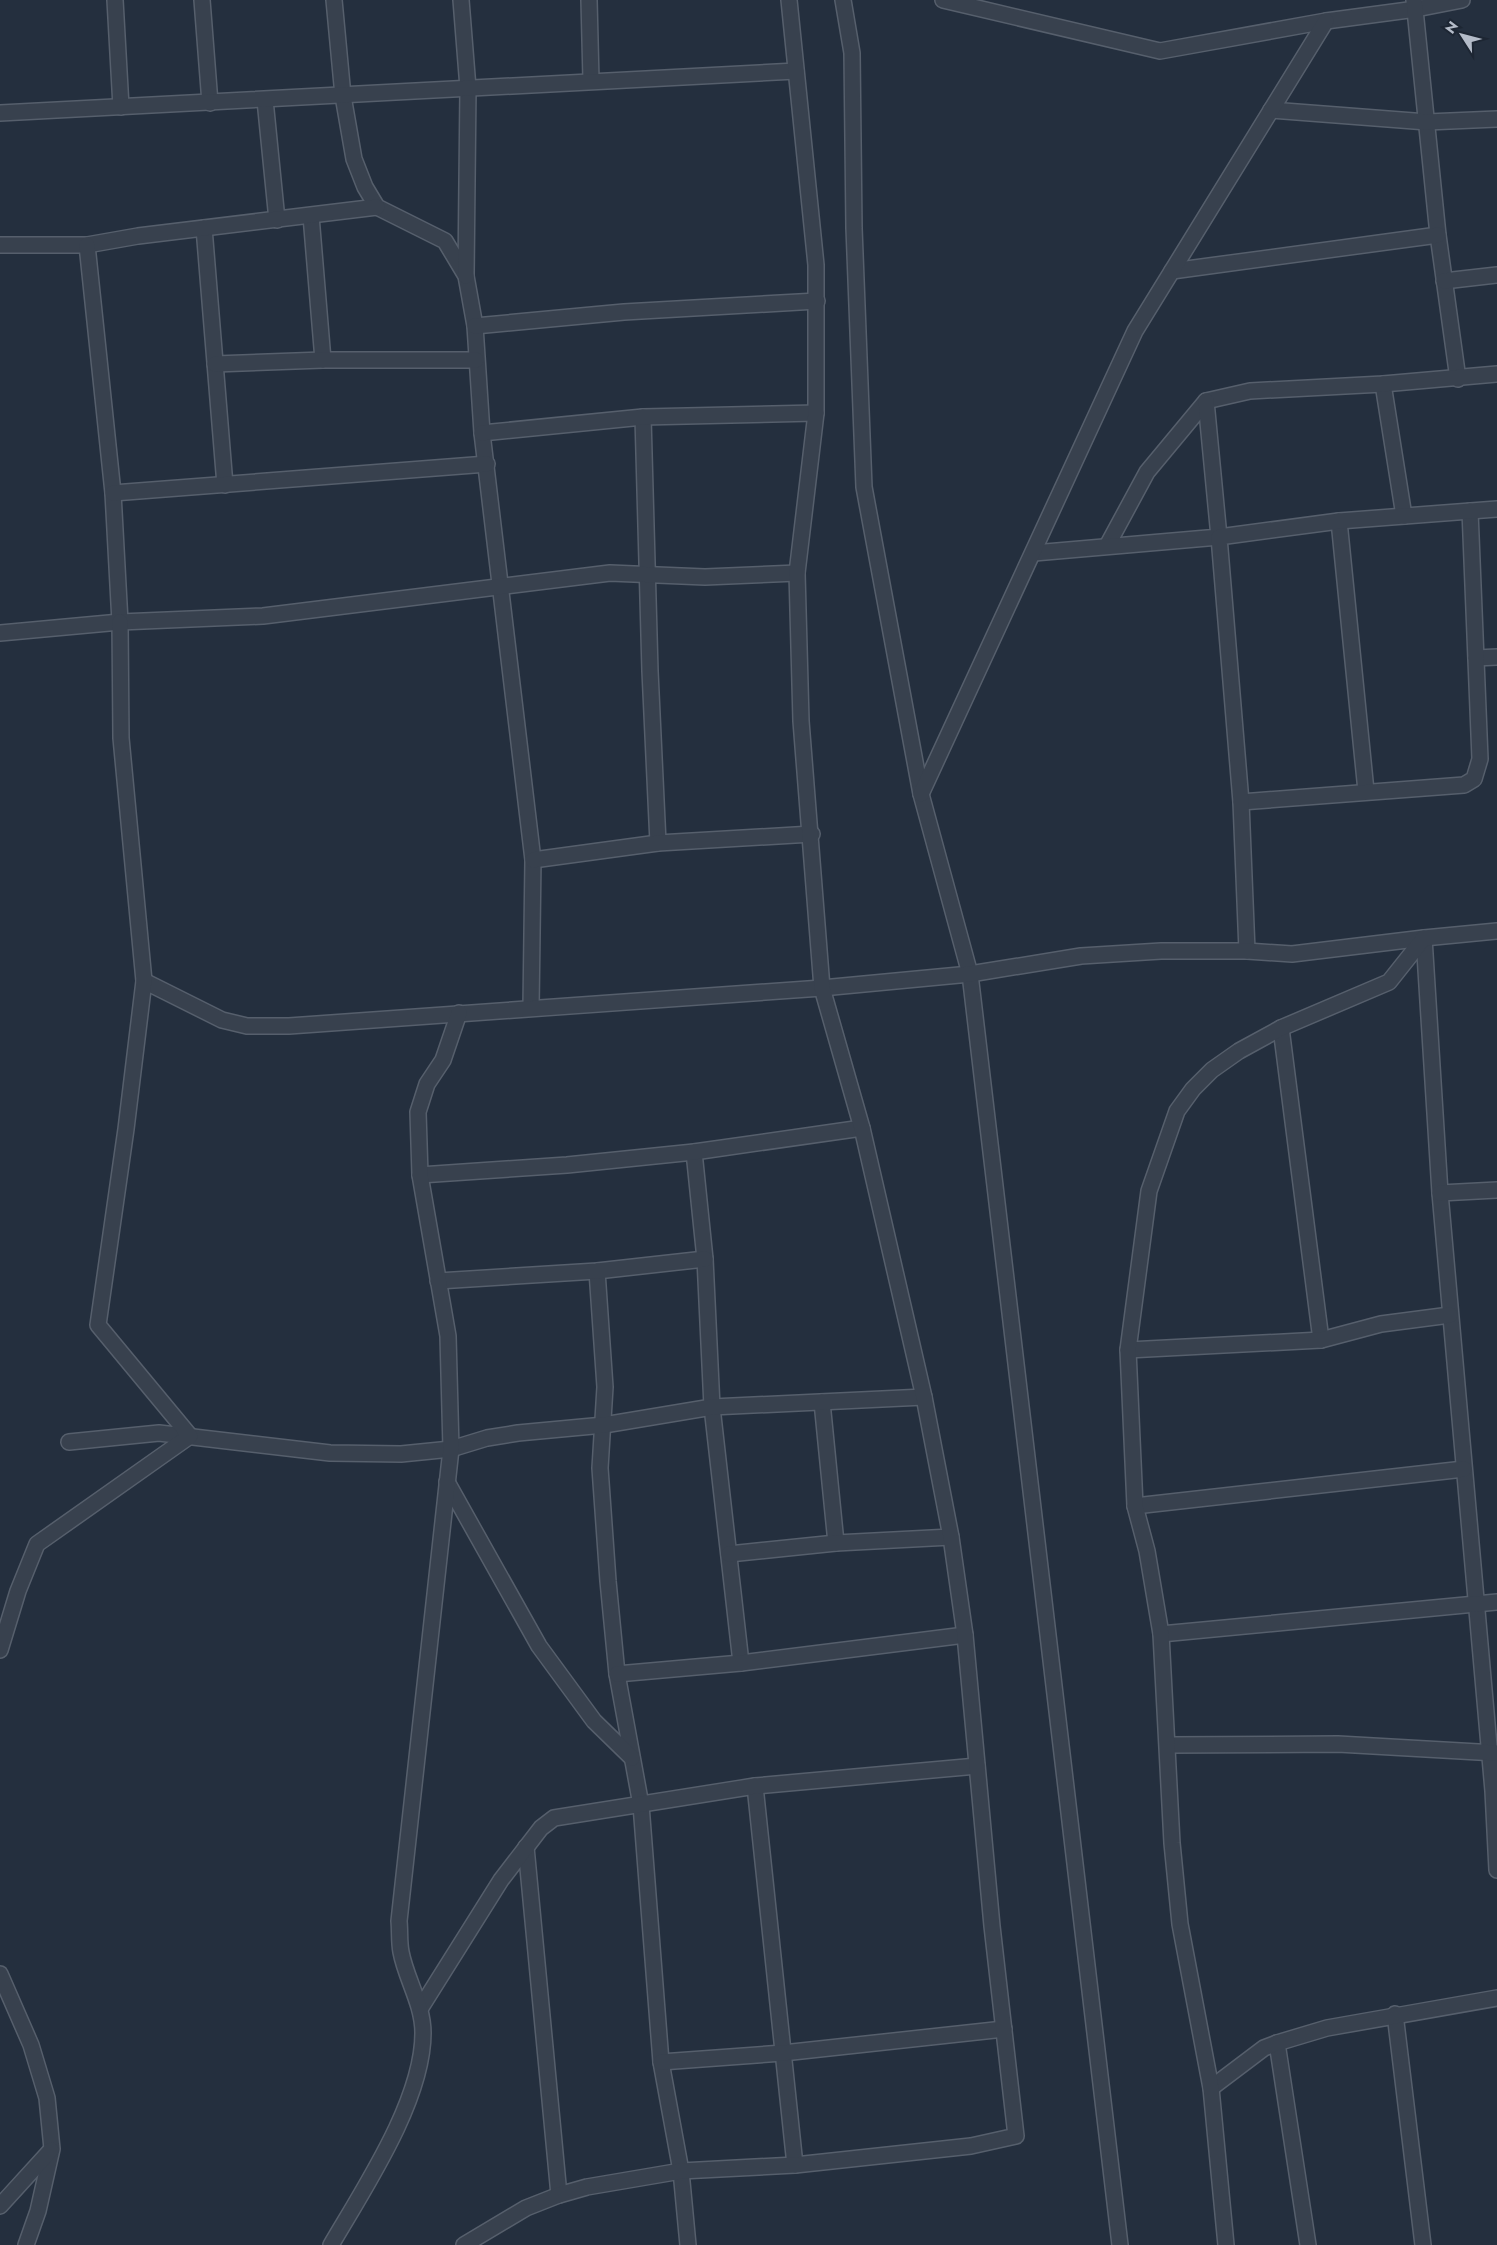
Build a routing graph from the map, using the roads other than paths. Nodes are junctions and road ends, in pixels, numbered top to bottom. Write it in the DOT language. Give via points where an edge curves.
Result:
graph roads {
  1 [pos="115,0"];
  2 [pos="202,0"];
  3 [pos="334,0"];
  4 [pos="461,0"];
  5 [pos="589,0"];
  6 [pos="789,0"];
  7 [pos="843,0"];
  8 [pos="943,0"];
  9 [pos="1462,0"];
  10 [pos="1415,4"];
  11 [pos="1326,21"];
  12 [pos="796,71"];
  13 [pos="592,80"];
  14 [pos="468,88"];
  15 [pos="343,96"];
  16 [pos="266,100"];
  17 [pos="210,103"];
  18 [pos="122,107"];
  19 [pos="1271,110"];
  20 [pos="0,113"];
  21 [pos="1497,119"];
  22 [pos="1427,122"];
  23 [pos="377,207"];
  24 [pos="311,216"];
  25 [pos="277,220"];
  26 [pos="204,228"];
  27 [pos="1438,235"];
  28 [pos="0,245"];
  29 [pos="87,245"];
  30 [pos="1172,271"];
  31 [pos="1497,275"];
  32 [pos="466,276"];
  33 [pos="1444,281"];
  34 [pos="817,301"];
  35 [pos="475,326"];
  36 [pos="323,360"];
  37 [pos="476,360"];
  38 [pos="215,364"];
  39 [pos="1497,374"];
  40 [pos="1458,379"];
  41 [pos="1383,384"];
  42 [pos="1206,401"];
  43 [pos="816,413"];
  44 [pos="643,418"];
  45 [pos="482,433"];
  46 [pos="487,464"];
  47 [pos="225,485"];
  48 [pos="113,493"];
  49 [pos="1497,509"];
  50 [pos="1470,511"];
  51 [pos="1404,516"];
  52 [pos="1339,521"];
  53 [pos="1219,537"];
  54 [pos="1107,546"];
  55 [pos="1034,552"];
  56 [pos="647,573"];
  57 [pos="797,573"];
  58 [pos="501,586"];
  59 [pos="120,622"];
  60 [pos="0,633"];
  61 [pos="1497,656"];
  62 [pos="1476,658"];
  63 [pos="1366,791"];
  64 [pos="921,794"];
  65 [pos="1241,802"];
  66 [pos="812,834"];
  67 [pos="658,843"];
  68 [pos="533,860"];
  69 [pos="1497,931"];
  70 [pos="1424,938"];
  71 [pos="1247,951"];
  72 [pos="970,974"];
  73 [pos="144,981"];
  74 [pos="822,988"];
  75 [pos="531,1007"];
  76 [pos="459,1013"];
  77 [pos="1280,1028"];
  78 [pos="862,1128"];
  79 [pos="694,1152"];
  80 [pos="420,1175"];
  81 [pos="1497,1190"];
  82 [pos="1440,1193"];
  83 [pos="705,1260"];
  84 [pos="597,1271"];
  85 [pos="438,1281"];
  86 [pos="1450,1315"];
  87 [pos="1321,1340"];
  88 [pos="1128,1350"];
  89 [pos="924,1397"];
  90 [pos="822,1402"];
  91 [pos="712,1407"];
  92 [pos="604,1425"];
  93 [pos="190,1436"];
  94 [pos="68,1442"];
  95 [pos="451,1450"];
  96 [pos="1464,1469"];
  97 [pos="447,1482"];
  98 [pos="1135,1506"];
  99 [pos="951,1537"];
  100 [pos="836,1543"];
  101 [pos="729,1554"];
  102 [pos="1476,1602"];
  103 [pos="1497,1602"];
  104 [pos="1161,1634"];
  105 [pos="964,1635"];
  106 [pos="0,1650"];
  107 [pos="741,1663"];
  108 [pos="617,1674"];
  109 [pos="1168,1745"];
  110 [pos="1492,1752"];
  111 [pos="632,1758"];
  112 [pos="978,1766"];
  113 [pos="755,1786"];
  114 [pos="641,1805"];
  115 [pos="526,1847"];
  116 [pos="1497,1870"];
  117 [pos="0,1974"];
  118 [pos="1497,1998"];
  119 [pos="420,2009"];
  120 [pos="1395,2014"];
  121 [pos="1004,2029"];
  122 [pos="1277,2043"];
  123 [pos="783,2053"];
  124 [pos="661,2062"];
  125 [pos="1211,2088"];
  126 [pos="52,2150"];
  127 [pos="795,2165"];
  128 [pos="681,2171"];
  129 [pos="559,2195"];
  130 [pos="0,2206"];
  131 [pos="26,2245"];
  132 [pos="331,2245"];
  133 [pos="464,2245"];
  134 [pos="688,2245"];
  135 [pos="1120,2245"];
  136 [pos="1226,2245"];
  137 [pos="1308,2245"];
  138 [pos="1423,2245"];
  1 -- 18 [label="street"];
  2 -- 17 [label="street"];
  3 -- 15 [label="street"];
  4 -- 14 [label="street"];
  5 -- 13 [label="street"];
  6 -- 12 [label="street"];
  7 -- 64 [label="street" via="852,53 854,228 864,487"];
  8 -- 11 [label="street" via="1160,51"];
  9 -- 10 [label="street"];
  10 -- 11 [label="street"];
  10 -- 22 [label="street"];
  11 -- 19 [label="street"];
  12 -- 13 [label="street"];
  12 -- 34 [label="street"];
  13 -- 14 [label="street"];
  14 -- 15 [label="street"];
  14 -- 32 [label="street"];
  15 -- 16 [label="street"];
  15 -- 23 [label="street" via="354,159"];
  16 -- 17 [label="street"];
  16 -- 25 [label="street"];
  17 -- 18 [label="street"];
  18 -- 20 [label="street"];
  19 -- 22 [label="street"];
  19 -- 30 [label="street"];
  21 -- 22 [label="street"];
  22 -- 27 [label="street"];
  23 -- 24 [label="street"];
  23 -- 32 [label="street" via="445,241"];
  24 -- 25 [label="street"];
  24 -- 36 [label="street"];
  25 -- 26 [label="street"];
  26 -- 29 [label="street"];
  26 -- 38 [label="street"];
  27 -- 30 [label="street"];
  27 -- 33 [label="street"];
  28 -- 29 [label="street"];
  29 -- 48 [label="street"];
  30 -- 55 [label="street" via="1135,331"];
  31 -- 33 [label="street"];
  32 -- 35 [label="street"];
  33 -- 40 [label="street"];
  34 -- 35 [label="street"];
  34 -- 43 [label="street"];
  35 -- 37 [label="street"];
  36 -- 37 [label="street"];
  36 -- 38 [label="street"];
  37 -- 45 [label="street"];
  38 -- 47 [label="street"];
  39 -- 40 [label="street"];
  40 -- 41 [label="street"];
  41 -- 42 [label="street" via="1250,391"];
  41 -- 51 [label="street"];
  42 -- 53 [label="street"];
  42 -- 54 [label="street" via="1147,472"];
  43 -- 44 [label="street"];
  43 -- 57 [label="street"];
  44 -- 45 [label="street"];
  44 -- 56 [label="street"];
  45 -- 46 [label="street"];
  46 -- 47 [label="street"];
  46 -- 58 [label="street"];
  47 -- 48 [label="street"];
  48 -- 59 [label="street"];
  49 -- 50 [label="street"];
  50 -- 51 [label="street"];
  50 -- 62 [label="street"];
  51 -- 52 [label="street"];
  52 -- 53 [label="street"];
  52 -- 63 [label="street"];
  53 -- 54 [label="street"];
  53 -- 65 [label="street"];
  54 -- 55 [label="street"];
  55 -- 64 [label="street"];
  56 -- 57 [label="street" via="705,577"];
  56 -- 58 [label="street" via="578,575"];
  56 -- 67 [label="street"];
  57 -- 66 [label="street" via="801,721"];
  58 -- 59 [label="street" via="262,616"];
  58 -- 68 [label="street"];
  59 -- 60 [label="street"];
  59 -- 73 [label="street" via="121,738"];
  61 -- 62 [label="street"];
  62 -- 63 [label="street" via="1480,760 1474,779 1464,785"];
  63 -- 65 [label="street"];
  64 -- 72 [label="street"];
  65 -- 71 [label="street"];
  66 -- 67 [label="street"];
  66 -- 74 [label="street"];
  67 -- 68 [label="street"];
  68 -- 75 [label="street"];
  69 -- 70 [label="street"];
  70 -- 71 [label="street" via="1292,954"];
  70 -- 77 [label="street" via="1389,982"];
  70 -- 82 [label="street"];
  71 -- 72 [label="street" via="1161,951 1081,956"];
  72 -- 74 [label="street"];
  72 -- 135 [label="street"];
  73 -- 76 [label="street" via="222,1020 248,1026 290,1026"];
  73 -- 93 [label="street" via="98,1326"];
  74 -- 75 [label="street"];
  74 -- 78 [label="street"];
  75 -- 76 [label="street"];
  76 -- 80 [label="street" via="443,1060 427,1084 418,1112"];
  77 -- 87 [label="street"];
  77 -- 88 [label="street" via="1212,1070 1177,1111 1149,1191"];
  78 -- 79 [label="street"];
  78 -- 89 [label="street"];
  79 -- 80 [label="street"];
  79 -- 83 [label="street"];
  80 -- 85 [label="street"];
  81 -- 82 [label="street"];
  82 -- 86 [label="street"];
  83 -- 84 [label="street"];
  83 -- 91 [label="street"];
  84 -- 85 [label="street"];
  84 -- 92 [label="street" via="605,1387"];
  85 -- 95 [label="street" via="448,1336"];
  86 -- 87 [label="street" via="1381,1324"];
  86 -- 96 [label="street"];
  87 -- 88 [label="street"];
  88 -- 98 [label="street"];
  89 -- 90 [label="street"];
  89 -- 99 [label="street"];
  90 -- 91 [label="street"];
  90 -- 100 [label="street"];
  91 -- 92 [label="street"];
  91 -- 101 [label="street"];
  92 -- 95 [label="street" via="487,1438"];
  92 -- 108 [label="street" via="601,1499"];
  93 -- 94 [label="street" via="159,1433"];
  93 -- 95 [label="street" via="330,1453 393,1454"];
  93 -- 106 [label="street" via="37,1544"];
  95 -- 97 [label="street"];
  96 -- 98 [label="street"];
  96 -- 102 [label="street"];
  97 -- 111 [label="street" via="539,1646 594,1721"];
  97 -- 119 [label="street" via="399,1921 401,1952"];
  98 -- 104 [label="street" via="1147,1551"];
  99 -- 100 [label="street"];
  99 -- 105 [label="street"];
  100 -- 101 [label="street"];
  101 -- 107 [label="street"];
  102 -- 103 [label="street"];
  102 -- 104 [label="street"];
  102 -- 110 [label="street"];
  104 -- 109 [label="street"];
  105 -- 107 [label="street"];
  105 -- 112 [label="street"];
  107 -- 108 [label="street"];
  108 -- 111 [label="street"];
  109 -- 110 [label="street" via="1338,1744"];
  109 -- 125 [label="street" via="1172,1844 1180,1924"];
  110 -- 116 [label="street"];
  111 -- 114 [label="street"];
  112 -- 113 [label="street"];
  112 -- 121 [label="street"];
  113 -- 114 [label="street"];
  113 -- 123 [label="street"];
  114 -- 115 [label="street" via="554,1818"];
  114 -- 124 [label="street"];
  115 -- 119 [label="street" via="501,1880"];
  115 -- 129 [label="street"];
  117 -- 126 [label="street" via="31,2045 47,2098"];
  118 -- 120 [label="street"];
  119 -- 132 [label="street" via="423,2033 408,2102 382,2158"];
  120 -- 122 [label="street" via="1326,2028"];
  120 -- 138 [label="street"];
  121 -- 123 [label="street"];
  121 -- 127 [label="street" via="1016,2136 970,2146"];
  122 -- 125 [label="street" via="1264,2048"];
  122 -- 137 [label="street"];
  123 -- 124 [label="street"];
  123 -- 127 [label="street"];
  124 -- 128 [label="street"];
  125 -- 136 [label="street"];
  126 -- 130 [label="street"];
  126 -- 131 [label="street" via="38,2211"];
  127 -- 128 [label="street"];
  128 -- 129 [label="street"];
  128 -- 134 [label="street"];
  129 -- 133 [label="street" via="526,2208"];
}
